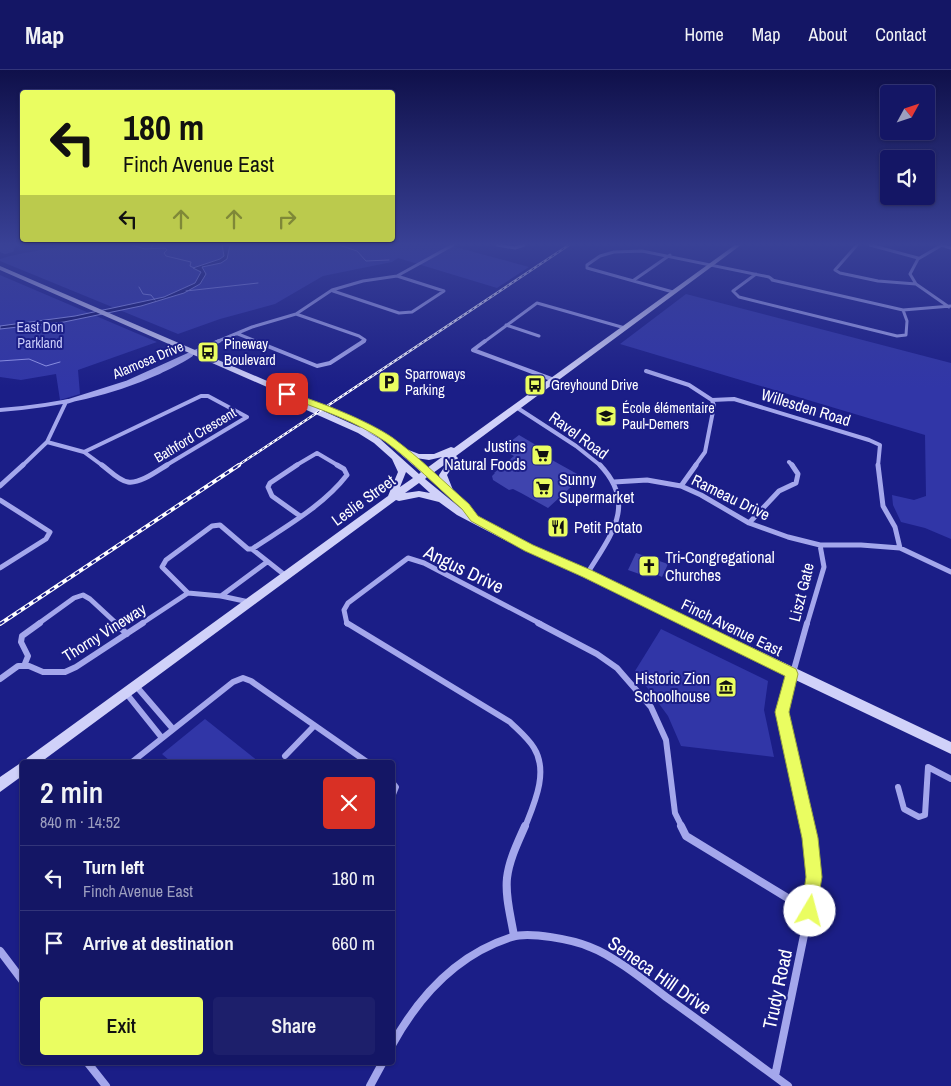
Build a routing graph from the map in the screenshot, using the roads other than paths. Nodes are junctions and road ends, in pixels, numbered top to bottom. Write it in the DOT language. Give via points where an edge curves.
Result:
graph roads {
  1 [pos="55,292"];
  2 [pos="328,292"];
  3 [pos="339,292"];
  4 [pos="442,292"];
  5 [pos="673,292"];
  6 [pos="734,292"];
  7 [pos="827,292"];
  8 [pos="928,292"];
  9 [pos="950,307"];
  10 [pos="904,310"];
  11 [pos="296,314"];
  12 [pos="506,325"];
  13 [pos="625,328"];
  14 [pos="238,334"];
  15 [pos="539,336"];
  16 [pos="193,353"];
  17 [pos="646,371"];
  18 [pos="554,380"];
  19 [pos="712,400"];
  20 [pos="66,402"];
  21 [pos="516,407"];
  22 [pos="0,410"];
  23 [pos="473,440"];
  24 [pos="47,442"];
  25 [pos="465,446"];
  26 [pos="394,449"];
  27 [pos="84,452"];
  28 [pos="789,462"];
  29 [pos="423,476"];
  30 [pos="614,482"];
  31 [pos="0,486"];
  32 [pos="681,486"];
  33 [pos="446,498"];
  34 [pos="0,500"];
  35 [pos="391,500"];
  36 [pos="300,516"];
  37 [pos="749,523"];
  38 [pos="820,545"];
  39 [pos="900,548"];
  40 [pos="252,550"];
  41 [pos="267,562"];
  42 [pos="0,568"];
  43 [pos="951,572"];
  44 [pos="587,574"];
  45 [pos="286,576"];
  46 [pos="188,593"];
  47 [pos="221,596"];
  48 [pos="249,602"];
  49 [pos="127,634"];
  50 [pos="24,666"];
  51 [pos="792,674"];
  52 [pos="0,679"];
  53 [pos="130,689"];
  54 [pos="314,726"];
  55 [pos="173,729"];
  56 [pos="162,738"];
  57 [pos="951,748"];
  58 [pos="285,756"];
  59 [pos="34,760"];
  60 [pos="134,760"];
  61 [pos="364,760"];
  62 [pos="20,770"];
  63 [pos="951,778"];
  64 [pos="0,785"];
  65 [pos="898,787"];
  66 [pos="810,911"];
  67 [pos="514,936"];
  68 [pos="0,951"];
  69 [pos="20,977"];
  70 [pos="395,1040"];
  71 [pos="89,1065"];
  72 [pos="381,1065"];
  73 [pos="775,1076"];
  74 [pos="106,1086"];
  75 [pos="370,1086"];
  76 [pos="788,1086"];
  1 -- 16 [label="main road, Finch Avenue East"];
  2 -- 11 [label="street"];
  3 -- 4 [label="street" via="399,314 407,314"];
  5 -- 13 [label="main road, Leslie Street"];
  6 -- 10 [label="street" via="739,297 897,336 906,336"];
  7 -- 10 [label="street"];
  8 -- 9 [label="street"];
  9 -- 10 [label="street"];
  11 -- 14 [label="street"];
  11 -- 14 [label="street" via="365,340 330,363 317,366"];
  12 -- 13 [label="street" via="537,303"];
  12 -- 15 [label="street"];
  12 -- 18 [label="street" via="473,350"];
  13 -- 18 [label="main road, Leslie Street"];
  14 -- 16 [label="street"];
  16 -- 20 [label="street, Alamosa Drive" via="128,386 104,395"];
  16 -- 26 [label="main road, Finch Avenue East" via="287,394 296,402"];
  17 -- 19 [label="street" via="685,383"];
  18 -- 21 [label="main road, Leslie Street"];
  19 -- 32 [label="street" via="714,406 705,452"];
  19 -- 39 [label="street, Willesden Road" via="734,399 880,445 878,463 883,506 895,527"];
  20 -- 22 [label="street, Alamosa Drive"];
  20 -- 24 [label="street"];
  21 -- 23 [label="main road, Leslie Street"];
  21 -- 30 [label="street, Ravel Road" via="588,454 605,468"];
  23 -- 25 [label="main road, Leslie Street"];
  23 -- 26 [label="main road" via="430,458"];
  24 -- 27 [label="street"];
  24 -- 31 [label="street"];
  25 -- 29 [label="main road, Leslie Street"];
  25 -- 33 [label="main road" via="443,475"];
  26 -- 29 [label="main road, Finch Avenue East"];
  26 -- 35 [label="main road" via="402,472"];
  27 -- 27 [label="street, Bathford Crescent" via="126,482 133,482 247,417 208,396 201,396"];
  28 -- 37 [label="street" via="799,476 796,483 779,491"];
  29 -- 33 [label="main road, Finch Avenue East"];
  29 -- 35 [label="main road, Leslie Street"];
  30 -- 32 [label="street, Rameau Drive" via="647,480"];
  30 -- 44 [label="street, Ravel Road" via="618,522"];
  32 -- 37 [label="street, Rameau Drive"];
  33 -- 35 [label="main road" via="416,493"];
  33 -- 44 [label="main road, Finch Avenue East" via="460,513"];
  34 -- 42 [label="street" via="50,532 46,539"];
  35 -- 45 [label="main road, Leslie Street"];
  36 -- 36 [label="street" via="340,485 347,474 317,453 268,487 272,496"];
  36 -- 40 [label="street"];
  37 -- 38 [label="street, Rameau Drive"];
  38 -- 39 [label="street, Rameau Drive"];
  38 -- 51 [label="street, Liszt Gate" via="824,567"];
  39 -- 43 [label="street, Rameau Drive"];
  40 -- 41 [label="street"];
  40 -- 46 [label="street" via="220,525 212,526 166,560 162,567"];
  41 -- 45 [label="street"];
  41 -- 47 [label="street"];
  44 -- 51 [label="main road, Finch Avenue East"];
  45 -- 48 [label="main road, Leslie Street"];
  46 -- 47 [label="street"];
  46 -- 49 [label="street, Thorny Vineway"];
  47 -- 48 [label="street"];
  48 -- 53 [label="main road, Leslie Street"];
  49 -- 50 [label="street, Thorny Vineway" via="76,668 64,672 43,672"];
  49 -- 50 [label="street" via="83,595 74,598 22,636 21,642 28,656"];
  50 -- 52 [label="street" via="18,666"];
  51 -- 57 [label="main road, Finch Avenue East"];
  51 -- 66 [label="street, Trudy Road" via="782,712 810,838 814,877"];
  53 -- 55 [label="street"];
  53 -- 56 [label="street"];
  53 -- 59 [label="main road, Leslie Street"];
  54 -- 55 [label="street" via="243,678 233,682"];
  54 -- 58 [label="street"];
  54 -- 61 [label="street"];
  55 -- 56 [label="street"];
  56 -- 60 [label="street"];
  62 -- 64 [label="main road"];
  63 -- 65 [label="street" via="928,767 925,815 919,817 904,809"];
  66 -- 67 [label="street, Angus Drive" via="686,836 675,813 666,740 651,707 617,668 598,654 424,563 408,558 348,602 344,610 348,624 510,722 536,752 541,780 507,872 506,896"];
  66 -- 73 [label="street, Trudy Road"];
  67 -- 70 [label="street, Seneca Hill Drive" via="471,955 436,982 407,1018"];
  67 -- 73 [label="street, Seneca Hill Drive" via="552,937 592,947 631,971"];
  68 -- 69 [label="street"];
  71 -- 74 [label="street"];
  72 -- 75 [label="street"];
  73 -- 76 [label="street, Seneca Hill Drive"];
}
